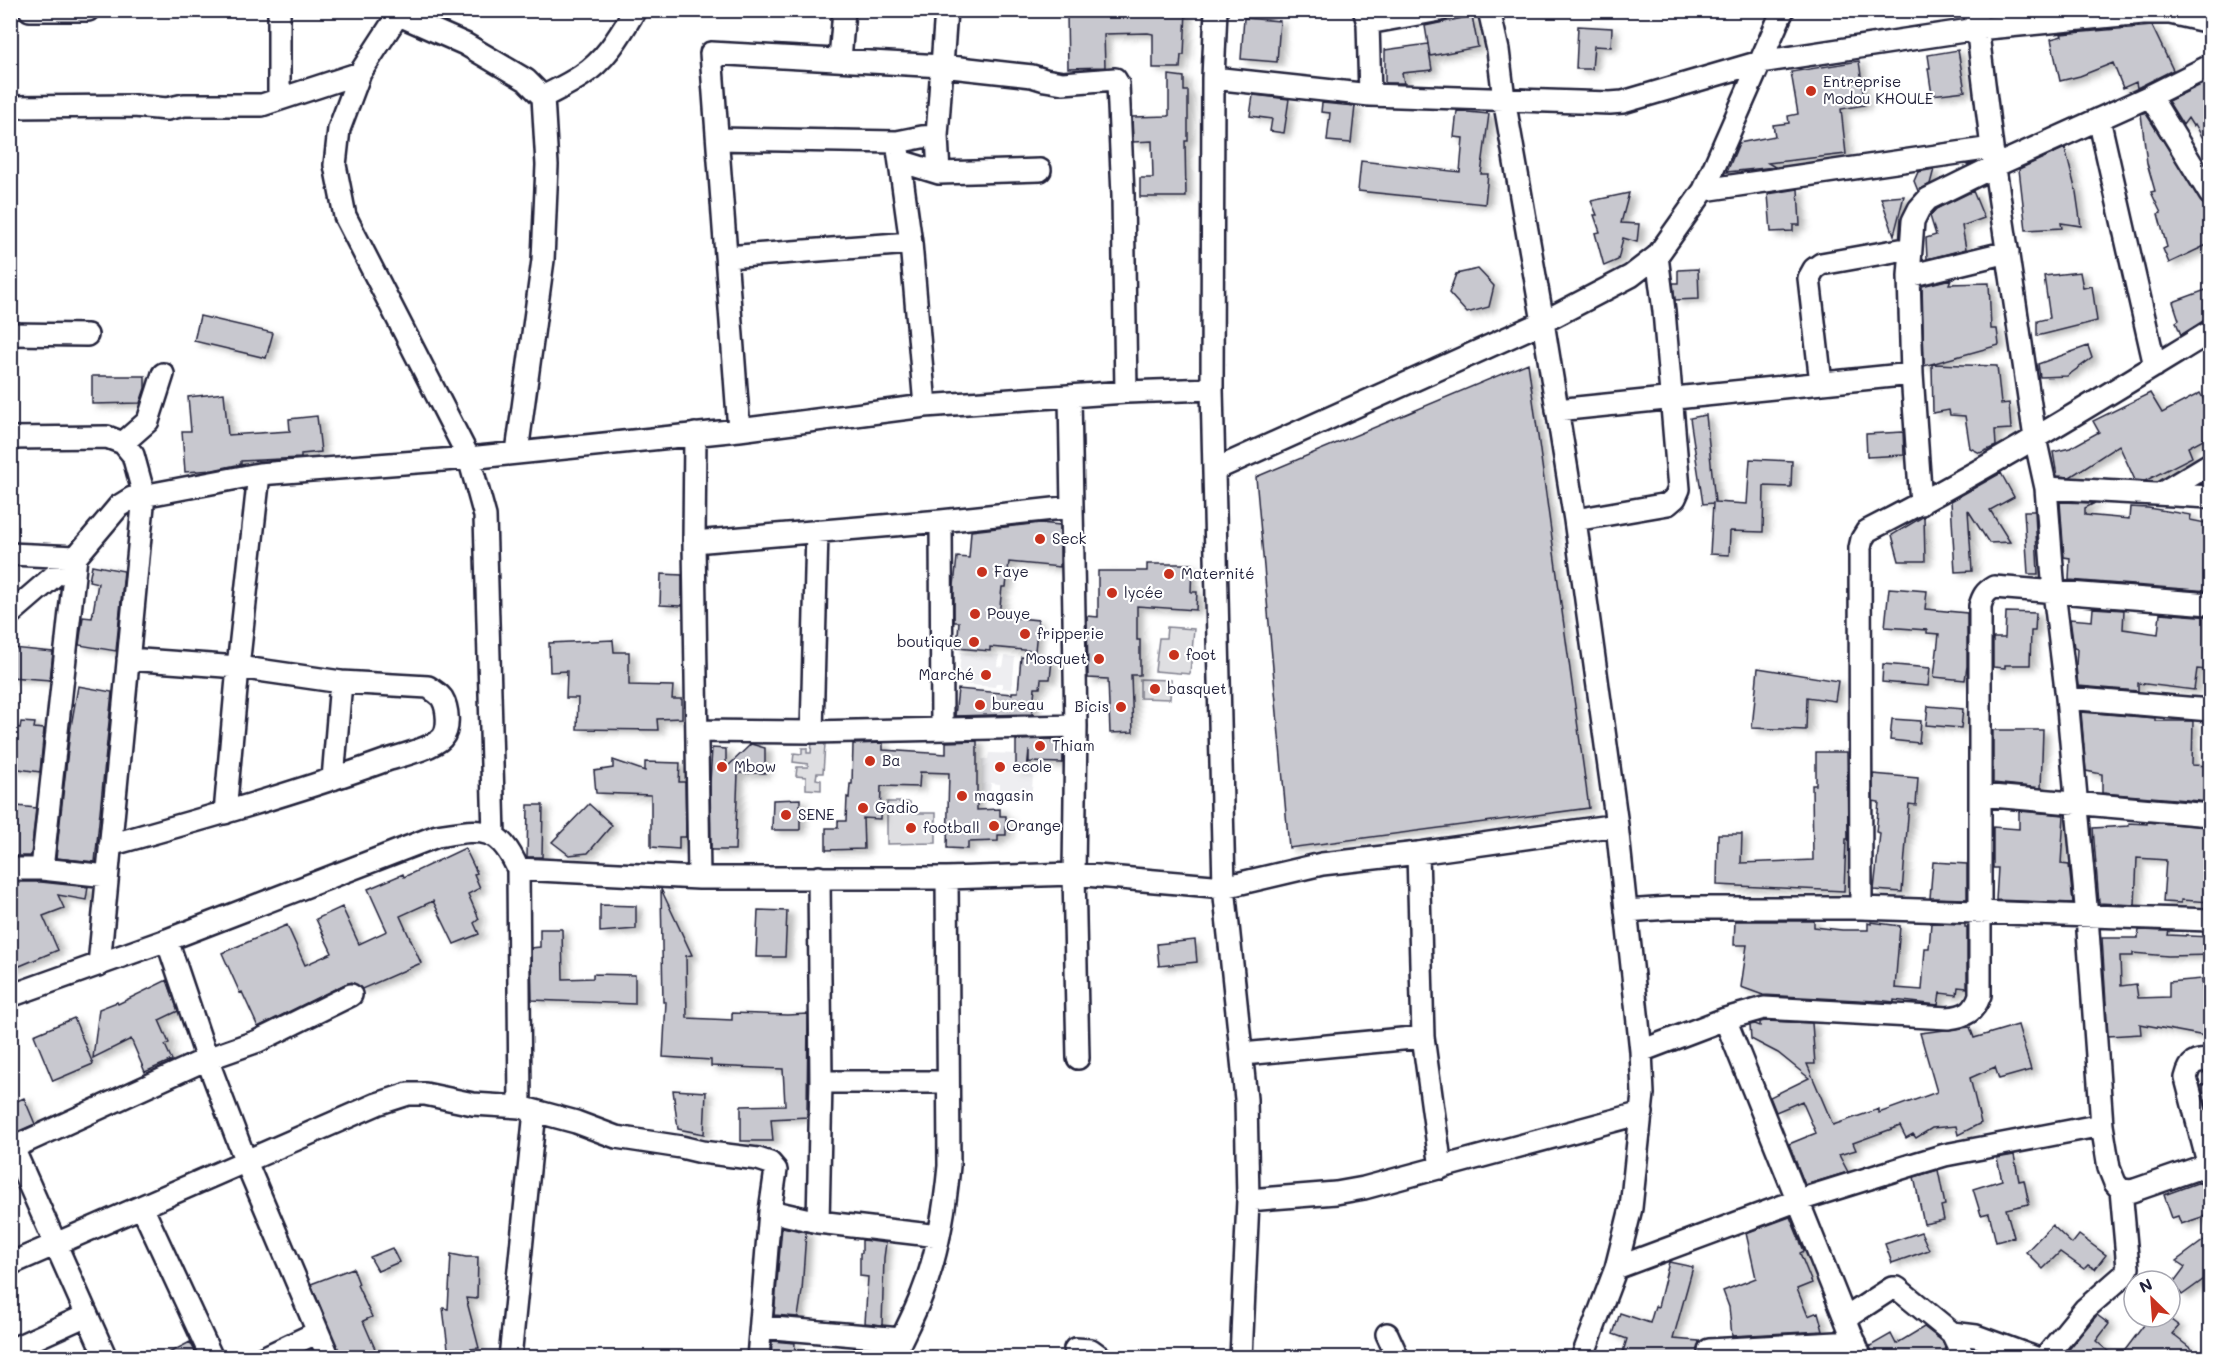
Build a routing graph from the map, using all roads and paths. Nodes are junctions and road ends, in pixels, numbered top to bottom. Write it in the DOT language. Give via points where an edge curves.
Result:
graph roads {
  1 [pos="30,10"];
  2 [pos="88,10"];
  3 [pos="279,10"];
  4 [pos="635,10"];
  5 [pos="843,10"];
  6 [pos="946,10"];
  7 [pos="1216,10"];
  8 [pos="1440,10"];
  9 [pos="1489,10"];
  10 [pos="1783,10"];
  11 [pos="400,13"];
  12 [pos="1366,17"];
  13 [pos="1986,20"];
  14 [pos="2211,22"];
  15 [pos="840,60"];
  16 [pos="1760,62"];
  17 [pos="942,66"];
  18 [pos="2211,66"];
  19 [pos="360,73"];
  20 [pos="1213,78"];
  21 [pos="1370,95"];
  22 [pos="2150,96"];
  23 [pos="543,97"];
  24 [pos="279,99"];
  25 [pos="1504,99"];
  26 [pos="10,107"];
  27 [pos="2099,119"];
  28 [pos="937,136"];
  29 [pos="718,140"];
  30 [pos="899,151"];
  31 [pos="1994,157"];
  32 [pos="1041,170"];
  33 [pos="939,173"];
  34 [pos="1704,190"];
  35 [pos="2211,195"];
  36 [pos="911,243"];
  37 [pos="1911,248"];
  38 [pos="2008,252"];
  39 [pos="1657,256"];
  40 [pos="727,257"];
  41 [pos="1909,276"];
  42 [pos="1543,322"];
  43 [pos="2211,332"];
  44 [pos="10,334"];
  45 [pos="87,335"];
  46 [pos="2155,366"];
  47 [pos="163,374"];
  48 [pos="1912,374"];
  49 [pos="1821,383"];
  50 [pos="1212,389"];
  51 [pos="1126,392"];
  52 [pos="1672,397"];
  53 [pos="1070,398"];
  54 [pos="925,406"];
  55 [pos="1557,410"];
  56 [pos="739,430"];
  57 [pos="695,434"];
  58 [pos="10,438"];
  59 [pos="2036,438"];
  60 [pos="123,443"];
  61 [pos="517,452"];
  62 [pos="469,458"];
  63 [pos="2211,464"];
  64 [pos="1214,470"];
  65 [pos="258,474"];
  66 [pos="2046,488"];
  67 [pos="2162,493"];
  68 [pos="144,495"];
  69 [pos="2211,497"];
  70 [pos="1921,504"];
  71 [pos="1072,507"];
  72 [pos="1575,520"];
  73 [pos="941,521"];
  74 [pos="817,531"];
  75 [pos="694,542"];
  76 [pos="10,554"];
  77 [pos="76,557"];
  78 [pos="2054,592"];
  79 [pos="2211,604"];
  80 [pos="10,614"];
  81 [pos="128,659"];
  82 [pos="238,667"];
  83 [pos="341,682"];
  84 [pos="2067,698"];
  85 [pos="2211,710"];
  86 [pos="1076,726"];
  87 [pos="942,729"];
  88 [pos="698,731"];
  89 [pos="812,732"];
  90 [pos="333,779"];
  91 [pos="1980,795"];
  92 [pos="2078,805"];
  93 [pos="225,813"];
  94 [pos="2211,815"];
  95 [pos="1617,825"];
  96 [pos="494,835"];
  97 [pos="110,845"];
  98 [pos="1418,853"];
  99 [pos="10,869"];
  100 [pos="42,869"];
  101 [pos="518,869"];
  102 [pos="1074,874"];
  103 [pos="107,876"];
  104 [pos="819,877"];
  105 [pos="699,878"];
  106 [pos="947,878"];
  107 [pos="1224,887"];
  108 [pos="1861,908"];
  109 [pos="1981,911"];
  110 [pos="1626,912"];
  111 [pos="2088,917"];
  112 [pos="2211,920"];
  113 [pos="167,940"];
  114 [pos="99,965"];
  115 [pos="351,995"];
  116 [pos="10,996"];
  117 [pos="1725,1019"];
  118 [pos="1423,1037"];
  119 [pos="1641,1051"];
  120 [pos="1243,1054"];
  121 [pos="1078,1058"];
  122 [pos="207,1059"];
  123 [pos="2211,1060"];
  124 [pos="821,1082"];
  125 [pos="948,1082"];
  126 [pos="528,1109"];
  127 [pos="1642,1113"];
  128 [pos="2102,1125"];
  129 [pos="12,1148"];
  130 [pos="246,1162"];
  131 [pos="2210,1166"];
  132 [pos="1441,1168"];
  133 [pos="2121,1190"];
  134 [pos="1248,1200"];
  135 [pos="1799,1200"];
  136 [pos="142,1207"];
  137 [pos="770,1211"];
  138 [pos="818,1222"];
  139 [pos="939,1236"];
  140 [pos="57,1244"];
  141 [pos="10,1264"];
  142 [pos="1616,1268"];
  143 [pos="87,1315"];
  144 [pos="1846,1318"];
  145 [pos="762,1327"];
  146 [pos="318,1332"];
  147 [pos="1952,1333"];
  148 [pos="1388,1334"];
  149 [pos="897,1348"];
  150 [pos="1075,1349"];
  151 [pos="10,1350"];
  152 [pos="1709,1350"];
  153 [pos="1858,1350"];
  154 [pos="106,1358"];
  155 [pos="212,1358"];
  156 [pos="262,1358"];
  157 [pos="329,1358"];
  158 [pos="510,1358"];
  159 [pos="758,1358"];
  160 [pos="1102,1358"];
  161 [pos="1241,1358"];
  162 [pos="1398,1358"];
  163 [pos="1582,1358"];
  164 [pos="1964,1358"];
  165 [pos="2036,1358"];
  166 [pos="2045,1358"];
  1 -- 2 [label="street"];
  3 -- 24 [label="street"];
  4 -- 23 [label="street" via="614,45 596,65"];
  5 -- 15 [label="street"];
  6 -- 17 [label="street"];
  7 -- 20 [label="street"];
  8 -- 12 [label="street"];
  9 -- 25 [label="street"];
  10 -- 16 [label="street"];
  11 -- 19 [label="street"];
  11 -- 23 [label="street" via="465,44 526,81"];
  12 -- 21 [label="street"];
  13 -- 14 [label="street" via="2170,13"];
  13 -- 16 [label="street"];
  13 -- 31 [label="street"];
  15 -- 17 [label="street"];
  15 -- 29 [label="street" via="711,52"];
  16 -- 25 [label="street" via="1610,104"];
  16 -- 34 [label="street"];
  17 -- 28 [label="street"];
  17 -- 51 [label="street" via="1063,83 1110,78 1118,84"];
  18 -- 22 [label="street"];
  19 -- 24 [label="street"];
  19 -- 62 [label="street" via="339,129 335,165 345,216"];
  20 -- 21 [label="street"];
  20 -- 50 [label="street"];
  21 -- 25 [label="street"];
  22 -- 27 [label="street"];
  22 -- 35 [label="street"];
  23 -- 61 [label="street" via="547,165 543,260"];
  24 -- 26 [label="street" via="262,105 184,105 167,109"];
  25 -- 42 [label="street"];
  27 -- 31 [label="street"];
  27 -- 46 [label="street"];
  28 -- 30 [label="street" via="922,137"];
  28 -- 33 [label="street"];
  29 -- 30 [label="street"];
  29 -- 40 [label="street"];
  30 -- 33 [label="street"];
  30 -- 36 [label="street"];
  31 -- 34 [label="street"];
  31 -- 37 [label="street" via="1928,199 1913,221"];
  31 -- 38 [label="street"];
  32 -- 33 [label="street"];
  34 -- 39 [label="street"];
  36 -- 40 [label="street"];
  36 -- 54 [label="street"];
  37 -- 41 [label="street"];
  37 -- 49 [label="street" via="1821,264 1814,269 1809,278"];
  38 -- 41 [label="street"];
  38 -- 59 [label="street"];
  39 -- 42 [label="street" via="1631,276"];
  39 -- 52 [label="street"];
  40 -- 56 [label="street"];
  41 -- 48 [label="street"];
  42 -- 55 [label="street"];
  42 -- 64 [label="street"];
  43 -- 46 [label="street"];
  44 -- 45 [label="street"];
  46 -- 59 [label="street"];
  47 -- 60 [label="street" via="148,421"];
  48 -- 49 [label="street"];
  48 -- 70 [label="street"];
  49 -- 52 [label="street"];
  50 -- 51 [label="street"];
  50 -- 64 [label="street"];
  51 -- 53 [label="street"];
  52 -- 55 [label="street"];
  52 -- 72 [label="street" via="1679,489 1675,498 1668,504"];
  53 -- 54 [label="street"];
  53 -- 71 [label="street"];
  54 -- 56 [label="street"];
  55 -- 72 [label="street"];
  56 -- 57 [label="street"];
  57 -- 61 [label="street"];
  57 -- 75 [label="street"];
  58 -- 60 [label="street" via="107,436"];
  59 -- 66 [label="street"];
  59 -- 70 [label="street"];
  60 -- 68 [label="street" via="133,454"];
  61 -- 62 [label="street"];
  62 -- 65 [label="street"];
  62 -- 96 [label="street" via="484,516"];
  63 -- 67 [label="street"];
  64 -- 107 [label="street"];
  65 -- 68 [label="street"];
  65 -- 82 [label="street"];
  66 -- 67 [label="street"];
  66 -- 78 [label="street"];
  67 -- 69 [label="street"];
  68 -- 77 [label="street" via="119,506"];
  68 -- 81 [label="street"];
  70 -- 108 [label="street" via="1867,531 1860,548"];
  71 -- 73 [label="street"];
  71 -- 86 [label="street"];
  72 -- 95 [label="street"];
  73 -- 74 [label="street"];
  73 -- 87 [label="street"];
  74 -- 75 [label="street"];
  74 -- 89 [label="street"];
  75 -- 88 [label="street"];
  76 -- 77 [label="street"];
  77 -- 80 [label="street"];
  77 -- 100 [label="street"];
  78 -- 79 [label="street"];
  78 -- 84 [label="street"];
  78 -- 91 [label="street" via="1994,587 1983,597"];
  81 -- 82 [label="street"];
  81 -- 97 [label="street"];
  82 -- 83 [label="street"];
  82 -- 93 [label="street"];
  83 -- 90 [label="street"];
  83 -- 90 [label="street" via="428,687 442,699 447,720 441,739"];
  84 -- 85 [label="street"];
  84 -- 92 [label="street"];
  86 -- 87 [label="street"];
  86 -- 102 [label="street"];
  87 -- 89 [label="street"];
  88 -- 89 [label="street"];
  88 -- 105 [label="street"];
  90 -- 93 [label="street"];
  91 -- 92 [label="street"];
  91 -- 109 [label="street"];
  92 -- 94 [label="street"];
  92 -- 111 [label="street"];
  93 -- 97 [label="street"];
  95 -- 98 [label="street"];
  95 -- 110 [label="street"];
  96 -- 101 [label="street" via="510,851"];
  96 -- 113 [label="street" via="470,830 437,836"];
  97 -- 103 [label="street"];
  98 -- 107 [label="street" via="1322,864"];
  98 -- 118 [label="street"];
  99 -- 100 [label="street"];
  100 -- 103 [label="street"];
  101 -- 105 [label="street"];
  101 -- 126 [label="street"];
  102 -- 106 [label="street"];
  102 -- 107 [label="street"];
  102 -- 121 [label="street"];
  103 -- 114 [label="street"];
  104 -- 105 [label="street"];
  104 -- 106 [label="street"];
  104 -- 124 [label="street"];
  106 -- 125 [label="street"];
  107 -- 120 [label="street"];
  108 -- 109 [label="street"];
  108 -- 110 [label="street" via="1669,908"];
  109 -- 111 [label="street"];
  109 -- 117 [label="street" via="1980,995 1975,1008 1963,1017 1777,1008"];
  110 -- 119 [label="street"];
  111 -- 112 [label="street"];
  111 -- 128 [label="street"];
  113 -- 114 [label="street"];
  113 -- 122 [label="street"];
  114 -- 116 [label="street"];
  115 -- 122 [label="street" via="258,1041"];
  117 -- 119 [label="street"];
  117 -- 135 [label="street"];
  118 -- 120 [label="street"];
  118 -- 132 [label="street"];
  119 -- 127 [label="street"];
  120 -- 134 [label="street"];
  122 -- 129 [label="street"];
  122 -- 130 [label="street"];
  123 -- 131 [label="street" via="2196,1061 2188,1068 2186,1078"];
  124 -- 125 [label="street"];
  124 -- 138 [label="street"];
  125 -- 139 [label="street" via="950,1166"];
  126 -- 130 [label="street" via="408,1094 376,1104"];
  126 -- 137 [label="street" via="616,1137 770,1163 776,1170"];
  126 -- 158 [label="street"];
  127 -- 132 [label="street"];
  127 -- 142 [label="street" via="1631,1208"];
  128 -- 133 [label="street" via="2109,1168"];
  128 -- 135 [label="street" via="1945,1155"];
  129 -- 140 [label="street"];
  130 -- 136 [label="street"];
  130 -- 146 [label="street"];
  131 -- 133 [label="street" via="2149,1187"];
  132 -- 134 [label="street" via="1345,1192"];
  133 -- 166 [label="street" via="2128,1268 2085,1309"];
  134 -- 161 [label="street"];
  135 -- 142 [label="street"];
  135 -- 144 [label="street"];
  136 -- 140 [label="street"];
  136 -- 155 [label="street"];
  137 -- 138 [label="street"];
  137 -- 145 [label="street"];
  138 -- 139 [label="street"];
  139 -- 149 [label="street" via="922,1295"];
  140 -- 141 [label="street"];
  140 -- 143 [label="street"];
  142 -- 163 [label="street"];
  143 -- 151 [label="street"];
  143 -- 154 [label="street"];
  144 -- 147 [label="street" via="1897,1288"];
  144 -- 153 [label="street"];
  145 -- 149 [label="street"];
  145 -- 159 [label="street"];
  146 -- 156 [label="street"];
  146 -- 157 [label="street"];
  147 -- 164 [label="street"];
  147 -- 165 [label="street" via="1977,1336"];
  148 -- 162 [label="street"];
  150 -- 160 [label="street" via="1091,1350"];
  152 -- 153 [label="street"];
}
